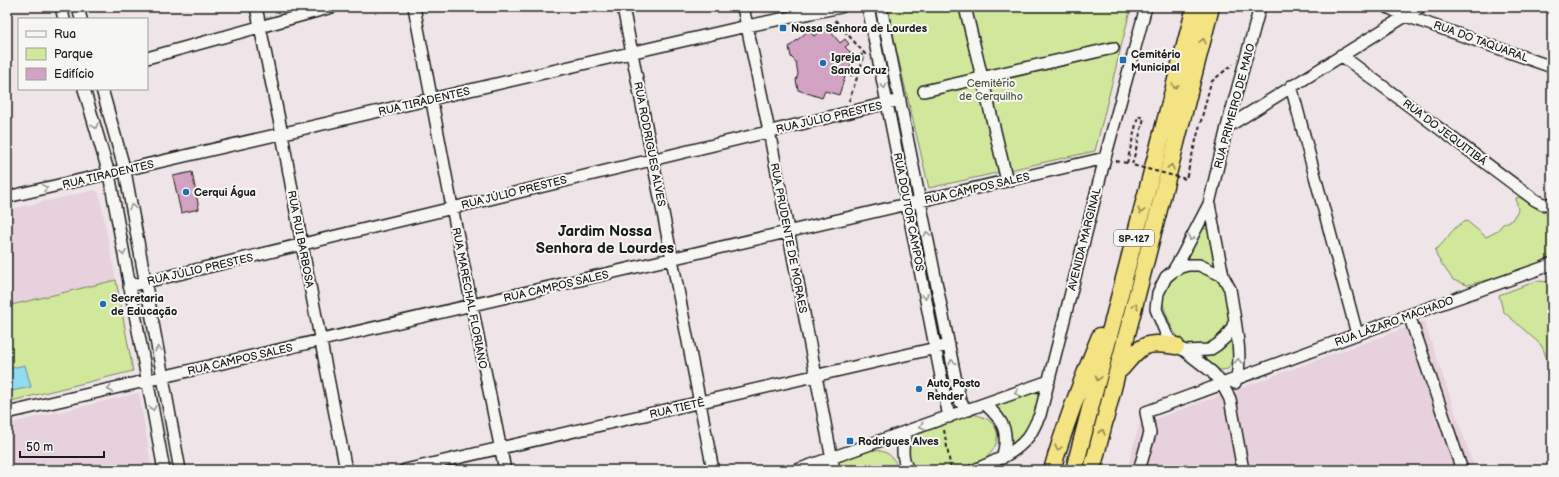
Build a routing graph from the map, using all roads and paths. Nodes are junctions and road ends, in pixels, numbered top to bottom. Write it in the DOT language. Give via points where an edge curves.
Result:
graph roads {
  1 [pos="60,7"];
  2 [pos="78,7"];
  3 [pos="256,7"];
  4 [pos="332,7"];
  5 [pos="414,7"];
  6 [pos="623,7"];
  7 [pos="744,7"];
  8 [pos="841,7"];
  9 [pos="868,7"];
  10 [pos="881,7"];
  11 [pos="965,7"];
  12 [pos="1146,7"];
  13 [pos="1188,7"];
  14 [pos="1195,7"];
  15 [pos="1260,7"];
  16 [pos="1388,7"];
  17 [pos="1420,7"];
  18 [pos="830,9"];
  19 [pos="1211,11"];
  20 [pos="1406,16"];
  21 [pos="64,18"];
  22 [pos="81,18"];
  23 [pos="747,26"];
  24 [pos="260,27"];
  25 [pos="1185,45"];
  26 [pos="1113,48"];
  27 [pos="877,52"];
  28 [pos="1248,52"];
  29 [pos="632,53"];
  30 [pos="865,54"];
  31 [pos="1341,55"];
  32 [pos="852,57"];
  33 [pos="148,58"];
  34 [pos="1552,67"];
  35 [pos="982,78"];
  36 [pos="1291,86"];
  37 [pos="84,90"];
  38 [pos="102,90"];
  39 [pos="924,91"];
  40 [pos="431,100"];
  41 [pos="900,100"];
  42 [pos="887,103"];
  43 [pos="849,112"];
  44 [pos="1227,127"];
  45 [pos="769,131"];
  46 [pos="282,134"];
  47 [pos="1105,158"];
  48 [pos="652,159"];
  49 [pos="1126,163"];
  50 [pos="125,171"];
  51 [pos="109,174"];
  52 [pos="1008,181"];
  53 [pos="7,197"];
  54 [pos="920,201"];
  55 [pos="907,204"];
  56 [pos="1209,204"];
  57 [pos="1551,204"];
  58 [pos="452,207"];
  59 [pos="788,232"];
  60 [pos="302,245"];
  61 [pos="673,259"];
  62 [pos="1552,263"];
  63 [pos="1172,272"];
  64 [pos="1223,276"];
  65 [pos="1123,281"];
  66 [pos="145,282"];
  67 [pos="129,286"];
  68 [pos="472,305"];
  69 [pos="1410,315"];
  70 [pos="1235,320"];
  71 [pos="1357,334"];
  72 [pos="321,341"];
  73 [pos="949,345"];
  74 [pos="935,348"];
  75 [pos="1180,348"];
  76 [pos="1118,373"];
  77 [pos="816,376"];
  78 [pos="164,377"];
  79 [pos="1237,379"];
  80 [pos="148,381"];
  81 [pos="1048,381"];
  82 [pos="1222,384"];
  83 [pos="1230,399"];
  84 [pos="701,403"];
  85 [pos="985,404"];
  86 [pos="969,410"];
  87 [pos="7,413"];
  88 [pos="945,418"];
  89 [pos="907,432"];
  90 [pos="500,448"];
  91 [pos="831,458"];
  92 [pos="1002,458"];
  93 [pos="164,470"];
  94 [pos="180,470"];
  95 [pos="346,470"];
  96 [pos="406,470"];
  97 [pos="505,470"];
  98 [pos="713,470"];
  99 [pos="797,470"];
  100 [pos="834,470"];
  101 [pos="908,470"];
  102 [pos="951,470"];
  103 [pos="974,470"];
  104 [pos="1052,470"];
  105 [pos="1074,470"];
  106 [pos="1092,470"];
  107 [pos="1139,470"];
  108 [pos="1243,470"];
  109 [pos="1462,470"];
  1 -- 21 [label="street"];
  2 -- 22 [label="street"];
  3 -- 24 [label="street, RUA RUI BARBOSA"];
  4 -- 24 [label="street"];
  5 -- 40 [label="street, RUA MARECHAL FLORIANO"];
  6 -- 29 [label="street, RUA RODRIGUES ALVES"];
  7 -- 23 [label="street, RUA PRUDENTE DE MORAES"];
  8 -- 18 [label="street, RUA TIRADENTES"];
  9 -- 27 [label="street, RUA DOUTOR CAMPOS"];
  10 -- 41 [label="street, RUA DOUTOR CAMPOS"];
  11 -- 35 [label="street"];
  12 -- 47 [label="street, AVENIDA MARGINAL"];
  13 -- 25 [label="highway"];
  14 -- 25 [label="highway, SP-127"];
  15 -- 28 [label="street, RUA PRIMEIRO DE MAIO"];
  16 -- 20 [label="street, RUA DO TAQUARAL"];
  17 -- 20 [label="street"];
  18 -- 23 [label="street, RUA TIRADENTES"];
  18 -- 30 [label="path" via="831,15"];
  76 -- 19 [label="highway, SP-127, one-way"];
  20 -- 31 [label="street"];
  20 -- 34 [label="street, RUA DO TAQUARAL"];
  23 -- 29 [label="street, RUA TIRADENTES"];
  23 -- 45 [label="street, RUA PRUDENTE DE MORAES"];
  24 -- 33 [label="street"];
  24 -- 46 [label="street, RUA RUI BARBOSA"];
  25 -- 65 [label="highway, SP-127, one-way"];
  26 -- 35 [label="street"];
  27 -- 30 [label="path"];
  27 -- 42 [label="street, RUA DOUTOR CAMPOS, one-way"];
  28 -- 44 [label="street, RUA PRIMEIRO DE MAIO"];
  28 -- 49 [label="path, bridge" via="1210,82 1186,179 1132,165 1144,118 1138,116"];
  29 -- 40 [label="street, RUA TIRADENTES"];
  29 -- 48 [label="street, RUA RODRIGUES ALVES"];
  30 -- 32 [label="path"];
  30 -- 43 [label="path" via="848,104"];
  31 -- 36 [label="street"];
  31 -- 57 [label="street, RUA DO JEQUITIBÁ" via="1535,200"];
  35 -- 39 [label="street"];
  35 -- 52 [label="street"];
  36 -- 44 [label="street"];
  36 -- 71 [label="street"];
  37 -- 51 [label="street, one-way"];
  38 -- 50 [label="street"];
  40 -- 46 [label="street, RUA TIRADENTES"];
  40 -- 58 [label="street, RUA MARECHAL FLORIANO"];
  41 -- 42 [label="street, RUA JÚLIO PRESTES"];
  41 -- 54 [label="street, RUA DOUTOR CAMPOS"];
  42 -- 43 [label="street, RUA JÚLIO PRESTES"];
  42 -- 55 [label="street, RUA DOUTOR CAMPOS"];
  43 -- 45 [label="street, RUA JÚLIO PRESTES"];
  44 -- 56 [label="street, RUA PRIMEIRO DE MAIO"];
  45 -- 48 [label="street, RUA JÚLIO PRESTES"];
  45 -- 59 [label="street, RUA PRUDENTE DE MORAES"];
  46 -- 50 [label="street, RUA TIRADENTES"];
  46 -- 60 [label="street, RUA RUI BARBOSA"];
  47 -- 52 [label="street, RUA CAMPOS SALES"];
  47 -- 81 [label="street, AVENIDA MARGINAL"];
  48 -- 58 [label="street, RUA JÚLIO PRESTES"];
  48 -- 61 [label="street, RUA RODRIGUES ALVES"];
  50 -- 51 [label="street, RUA TIRADENTES"];
  66 -- 50 [label="street, one-way"];
  53 -- 51 [label="street, RUA TIRADENTES, one-way"];
  51 -- 67 [label="street, one-way"];
  52 -- 54 [label="street, RUA CAMPOS SALES"];
  54 -- 55 [label="street, RUA CAMPOS SALES"];
  73 -- 54 [label="street, RUA DOUTOR CAMPOS, one-way"];
  55 -- 59 [label="street, RUA CAMPOS SALES"];
  55 -- 74 [label="street, RUA DOUTOR CAMPOS, one-way"];
  56 -- 63 [label="street, RUA PRIMEIRO DE MAIO, one-way"];
  56 -- 64 [label="street, RUA PRIMEIRO DE MAIO"];
  58 -- 60 [label="street, RUA JÚLIO PRESTES"];
  58 -- 68 [label="street, RUA MARECHAL FLORIANO"];
  59 -- 61 [label="street, RUA CAMPOS SALES"];
  59 -- 77 [label="street, RUA PRUDENTE DE MORAES"];
  60 -- 66 [label="street, RUA JÚLIO PRESTES"];
  60 -- 72 [label="street, RUA RUI BARBOSA"];
  61 -- 68 [label="street, RUA CAMPOS SALES"];
  61 -- 84 [label="street, RUA RODRIGUES ALVES"];
  62 -- 69 [label="street, RUA LÁZARO MACHADO"];
  63 -- 64 [label="street" via="1188,265 1199,265"];
  63 -- 75 [label="street" via="1166,277 1158,293 1156,309 1164,330"];
  64 -- 70 [label="street" via="1230,289"];
  65 -- 104 [label="highway, one-way" via="1078,390"];
  65 -- 105 [label="highway, SP-127, one-way"];
  66 -- 67 [label="street, RUA JÚLIO PRESTES"];
  78 -- 66 [label="street, one-way"];
  67 -- 80 [label="street"];
  68 -- 72 [label="street, RUA CAMPOS SALES"];
  68 -- 90 [label="street, RUA MARECHAL FLORIANO"];
  69 -- 71 [label="street, RUA LÁZARO MACHADO"];
  69 -- 109 [label="street"];
  70 -- 75 [label="street" via="1226,337 1209,350"];
  79 -- 70 [label="street, one-way" via="1238,338"];
  71 -- 79 [label="street, RUA LÁZARO MACHADO"];
  72 -- 78 [label="street, RUA CAMPOS SALES"];
  72 -- 95 [label="street, RUA RUI BARBOSA"];
  73 -- 74 [label="street, RUA TIETÊ"];
  86 -- 73 [label="street, RUA DOUTOR CAMPOS, one-way" via="960,401"];
  74 -- 77 [label="street, RUA TIETÊ"];
  74 -- 88 [label="street, RUA DOUTOR CAMPOS"];
  75 -- 76 [label="highway" via="1159,343 1146,345 1136,351"];
  75 -- 82 [label="street" via="1212,372"];
  106 -- 76 [label="highway, SP-127, one-way"];
  77 -- 84 [label="street, RUA TIETÊ"];
  77 -- 91 [label="street, RUA PRUDENTE DE MORAES"];
  78 -- 80 [label="street, RUA CAMPOS SALES"];
  78 -- 94 [label="street"];
  79 -- 82 [label="street, RUA LÁZARO MACHADO"];
  79 -- 83 [label="street"];
  80 -- 87 [label="street, RUA CAMPOS SALES, one-way"];
  80 -- 93 [label="street, one-way"];
  81 -- 85 [label="street, one-way"];
  81 -- 92 [label="street, AVENIDA MARGINAL" via="1040,415 1028,437"];
  82 -- 83 [label="street"];
  82 -- 107 [label="street, RUA LÁZARO MACHADO" via="1146,412 1150,433"];
  83 -- 108 [label="street"];
  84 -- 90 [label="street, RUA TIETÊ"];
  84 -- 98 [label="street, RUA RODRIGUES ALVES"];
  85 -- 86 [label="street"];
  85 -- 92 [label="street" via="999,417 1004,428 1006,447"];
  86 -- 88 [label="street"];
  88 -- 89 [label="street, one-way"];
  88 -- 102 [label="path"];
  89 -- 91 [label="street"];
  89 -- 101 [label="street" via="902,452 903,462"];
  90 -- 96 [label="street, RUA TIETÊ"];
  90 -- 97 [label="street, RUA MARECHAL FLORIANO"];
  91 -- 99 [label="street"];
  91 -- 100 [label="street, RUA PRUDENTE DE MORAES"];
  92 -- 103 [label="street, AVENIDA MARGINAL"];
}
